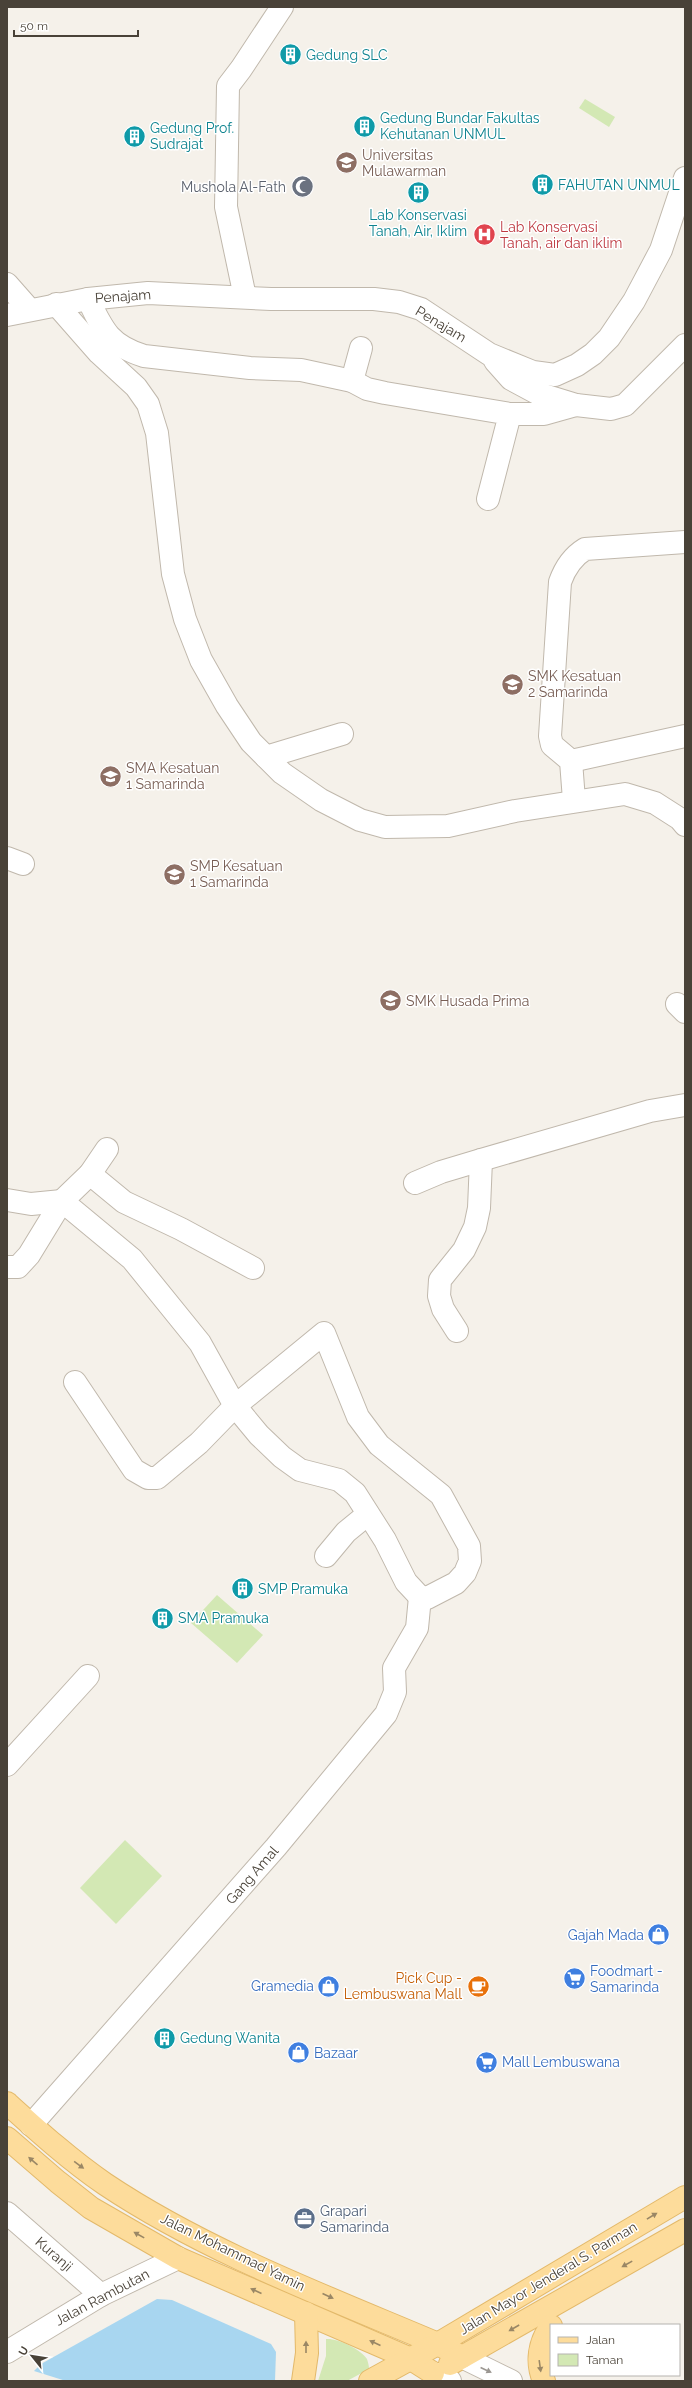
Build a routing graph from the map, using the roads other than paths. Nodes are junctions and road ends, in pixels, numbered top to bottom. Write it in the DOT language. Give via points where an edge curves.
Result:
graph roads {
  1 [pos="282,7"];
  2 [pos="685,178"];
  3 [pos="7,284"];
  4 [pos="245,297"];
  5 [pos="88,299"];
  6 [pos="56,304"];
  7 [pos="30,309"];
  8 [pos="7,315"];
  9 [pos="684,347"];
  10 [pos="361,348"];
  11 [pos="489,354"];
  12 [pos="352,381"];
  13 [pos="576,405"];
  14 [pos="510,414"];
  15 [pos="488,499"];
  16 [pos="685,542"];
  17 [pos="342,734"];
  18 [pos="685,736"];
  19 [pos="266,757"];
  20 [pos="571,762"];
  21 [pos="574,800"];
  22 [pos="685,826"];
  23 [pos="685,1105"];
  24 [pos="107,1149"];
  25 [pos="481,1160"];
  26 [pos="90,1174"];
  27 [pos="415,1183"];
  28 [pos="7,1200"];
  29 [pos="62,1201"];
  30 [pos="7,1267"];
  31 [pos="253,1268"];
  32 [pos="456,1331"];
  33 [pos="75,1382"];
  34 [pos="236,1406"];
  35 [pos="368,1514"];
  36 [pos="326,1556"];
  37 [pos="420,1597"];
  38 [pos="88,1676"];
  39 [pos="7,1765"];
  40 [pos="7,2103"];
  41 [pos="31,2125"];
  42 [pos="7,2138"];
  43 [pos="685,2197"];
  44 [pos="7,2213"];
  45 [pos="685,2230"];
  46 [pos="178,2258"];
  47 [pos="579,2291"];
  48 [pos="101,2295"];
  49 [pos="306,2313"];
  50 [pos="552,2324"];
  51 [pos="550,2327"];
  52 [pos="7,2352"];
  53 [pos="462,2357"];
  54 [pos="411,2359"];
  55 [pos="435,2367"];
  56 [pos="303,2381"];
  57 [pos="370,2381"];
  58 [pos="511,2381"];
  59 [pos="544,2381"];
  1 -- 4 [label="street" via="228,86 226,207"];
  2 -- 11 [label="street, Penajam" via="661,250 634,301 609,338 593,354 555,375 533,372"];
  3 -- 7 [label="street"];
  4 -- 5 [label="street, Penajam" via="148,293"];
  4 -- 11 [label="street, Penajam" via="374,299 399,302 439,320"];
  5 -- 6 [label="street, Penajam"];
  5 -- 12 [label="street" via="101,328 113,342 144,356 250,368 301,370"];
  6 -- 7 [label="street, Penajam"];
  6 -- 19 [label="street" via="99,352 136,387 148,404 156,433 173,574 185,619 201,660 227,706 252,742"];
  7 -- 8 [label="street, Penajam"];
  9 -- 13 [label="street" via="625,405 611,409"];
  10 -- 12 [label="street"];
  11 -- 13 [label="street" via="511,379 537,393"];
  12 -- 14 [label="street" via="367,389 385,393"];
  13 -- 14 [label="street" via="544,414"];
  14 -- 15 [label="street"];
  16 -- 20 [label="street" via="585,550 576,555 564,570 560,582 550,736 552,745"];
  17 -- 19 [label="street"];
  18 -- 20 [label="street"];
  19 -- 21 [label="street" via="282,773 321,800 360,820 386,827 448,826"];
  20 -- 21 [label="street"];
  21 -- 22 [label="street" via="625,794 655,802"];
  23 -- 25 [label="street" via="650,1111"];
  24 -- 26 [label="street"];
  25 -- 27 [label="street"];
  25 -- 32 [label="street" via="479,1208 475,1227 464,1250 440,1280 439,1296"];
  26 -- 29 [label="street"];
  26 -- 31 [label="street" via="124,1202"];
  28 -- 29 [label="street" via="31,1204"];
  29 -- 30 [label="street" via="30,1255 18,1267"];
  29 -- 34 [label="street" via="132,1259 200,1343"];
  33 -- 34 [label="street" via="134,1470 148,1478 157,1478 193,1448"];
  34 -- 35 [label="street" via="259,1435 282,1457 300,1470 339,1480 355,1493"];
  34 -- 37 [label="street" via="324,1333 358,1417 379,1445 441,1496 469,1546 470,1561 465,1573 456,1583 427,1598"];
  35 -- 36 [label="street" via="346,1532"];
  35 -- 37 [label="street" via="403,1576"];
  37 -- 41 [label="street, Gang Amal" via="416,1628 394,1668 395,1692 386,1714 276,1847"];
  38 -- 39 [label="street"];
  40 -- 41 [label="main road, Jalan Mohammad Yamin"];
  41 -- 55 [label="main road, Jalan Mohammad Yamin, one-way" via="106,2184 182,2230"];
  46 -- 42 [label="main road, Jalan Mohammad Yamin, one-way" via="91,2208"];
  55 -- 43 [label="main road, Jalan Mayor Jenderal S. Parman, one-way"];
  44 -- 48 [label="street, Kuranji"];
  45 -- 47 [label="main road, Jalan Mayor Jenderal S. Parman, one-way"];
  46 -- 48 [label="street, Jalan Rambutan"];
  49 -- 46 [label="main road, Jalan Mohammad Yamin, one-way"];
  47 -- 50 [label="main road"];
  47 -- 53 [label="main road, Jalan Mayor Jenderal S. Parman, one-way"];
  48 -- 52 [label="street, Jalan Rambutan"];
  54 -- 49 [label="main road, Jalan Mohammad Yamin, one-way"];
  56 -- 49 [label="main road, one-way"];
  51 -- 59 [label="main road, one-way" via="541,2345 539,2359"];
  53 -- 55 [label="main road, Jalan Mayor Jenderal S. Parman"];
  53 -- 58 [label="street, one-way"];
  54 -- 55 [label="main road, Jalan Mohammad Yamin"];
  54 -- 57 [label="main road"];
}
